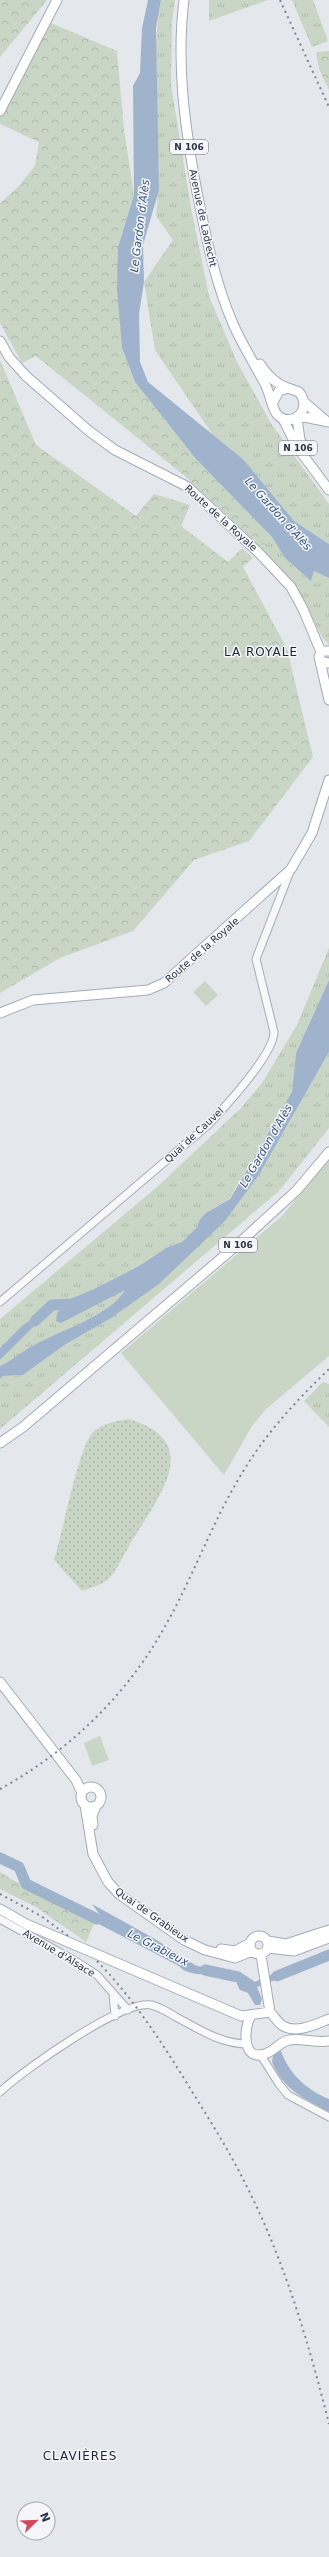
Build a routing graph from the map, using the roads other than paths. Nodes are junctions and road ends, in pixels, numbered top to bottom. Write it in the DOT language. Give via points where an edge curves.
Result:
graph roads {
  1 [pos="57,0"];
  2 [pos="184,0"];
  3 [pos="0,111"];
  4 [pos="222,292"];
  5 [pos="0,341"];
  6 [pos="288,388"];
  7 [pos="304,402"];
  8 [pos="272,404"];
  9 [pos="298,417"];
  10 [pos="282,419"];
  11 [pos="327,421"];
  12 [pos="318,475"];
  13 [pos="329,490"];
  14 [pos="325,657"];
  15 [pos="329,700"];
  16 [pos="329,780"];
  17 [pos="291,869"];
  18 [pos="0,1013"];
  19 [pos="329,1152"];
  20 [pos="0,1302"];
  21 [pos="0,1443"];
  22 [pos="0,1682"];
  23 [pos="85,1791"];
  24 [pos="85,1805"];
  25 [pos="96,1806"];
  26 [pos="0,1909"];
  27 [pos="0,1919"];
  28 [pos="329,1930"];
  29 [pos="329,1938"];
  30 [pos="268,1945"];
  31 [pos="256,1952"];
  32 [pos="113,1994"];
  33 [pos="128,2010"];
  34 [pos="267,2011"];
  35 [pos="115,2016"];
  36 [pos="246,2018"];
  37 [pos="329,2019"];
  38 [pos="245,2040"];
  39 [pos="329,2041"];
  40 [pos="260,2054"];
  41 [pos="0,2092"];
  42 [pos="329,2117"];
  1 -- 3 [label="main road"];
  2 -- 4 [label="main road, Avenue de Ladrecht / N 106" via="180,71 184,115 208,246"];
  4 -- 6 [label="main road, Avenue de Ladrecht / N 106" via="258,362 268,376"];
  4 -- 8 [label="main road, Avenue de Ladrecht / N 106" via="234,325 266,384"];
  5 -- 14 [label="main road, Route de la Royale" via="9,358 26,376 89,431 115,450 180,482 196,493 282,576 294,592"];
  6 -- 7 [label="main road" via="299,392"];
  6 -- 8 [label="main road" via="279,391"];
  7 -- 9 [label="main road"];
  7 -- 11 [label="main road"];
  8 -- 10 [label="main road" via="275,413"];
  9 -- 10 [label="main road"];
  9 -- 11 [label="main road"];
  9 -- 12 [label="main road, N 106" via="300,440"];
  10 -- 12 [label="main road, N 106" via="297,447"];
  12 -- 13 [label="main road, N 106"];
  14 -- 15 [label="main road, Route de la Royale" via="324,681"];
  16 -- 17 [label="main road, Route de la Royale" via="312,833"];
  17 -- 18 [label="main road, Route de la Royale" via="164,983 148,990 33,1000"];
  17 -- 20 [label="street, Quai de Cauvel" via="256,960 274,1032 273,1040 264,1056 231,1100 208,1125"];
  19 -- 21 [label="main road, N 106" via="297,1190 237,1245"];
  22 -- 23 [label="main road"];
  23 -- 24 [label="main road"];
  23 -- 25 [label="main road" via="93,1787 100,1792 100,1801"];
  24 -- 25 [label="main road"];
  24 -- 31 [label="main road, Quai de Grabieux" via="93,1854 108,1882 119,1894 184,1940 205,1950 236,1958"];
  25 -- 31 [label="main road, Quai de Grabieux" via="92,1816 99,1852 104,1864 123,1890 181,1931 205,1944 235,1951"];
  26 -- 36 [label="main road" via="39,1929"];
  27 -- 32 [label="street, Avenue d'Alsace" via="97,1975"];
  28 -- 30 [label="main road" via="286,1944"];
  29 -- 30 [label="main road" via="294,1951"];
  30 -- 31 [label="main road"];
  30 -- 31 [label="main road" via="258,1936"];
  31 -- 34 [label="main road" via="266,1988"];
  32 -- 33 [label="street, Avenue d'Alsace"];
  32 -- 35 [label="street"];
  33 -- 35 [label="street"];
  33 -- 38 [label="street" via="144,2004 151,2005 214,2038 234,2043"];
  34 -- 36 [label="main road"];
  34 -- 37 [label="main road" via="282,2026 293,2028 305,2028"];
  35 -- 41 [label="street" via="70,2039 36,2062"];
  36 -- 38 [label="main road"];
  38 -- 40 [label="main road" via="249,2050"];
  39 -- 40 [label="main road" via="290,2040 268,2053"];
  40 -- 42 [label="street" via="288,2095"];
}
